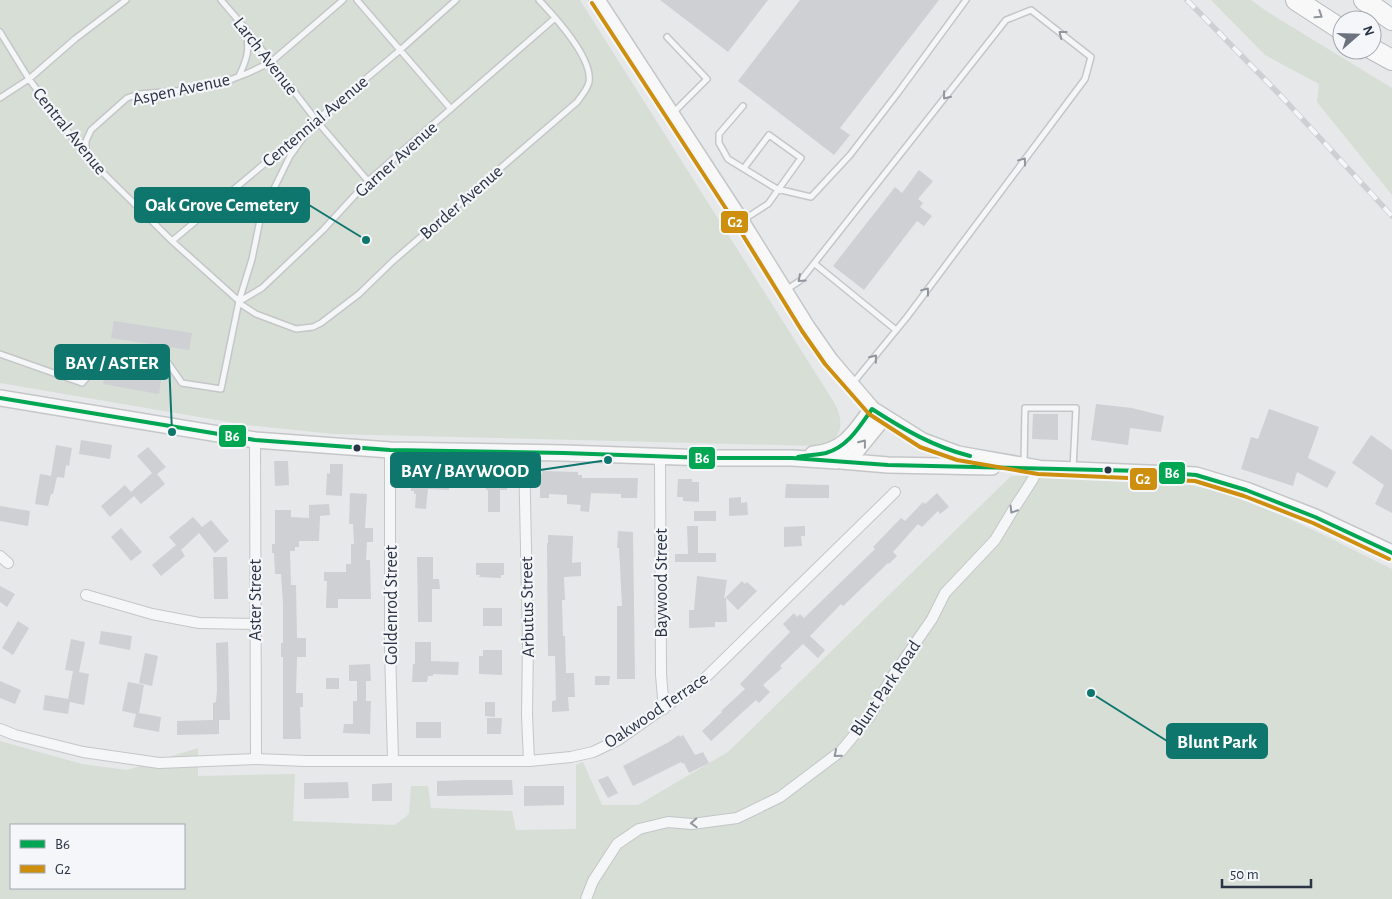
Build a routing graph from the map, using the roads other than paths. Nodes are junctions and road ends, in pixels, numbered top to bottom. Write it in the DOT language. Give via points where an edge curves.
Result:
graph roads {
  1 [pos="126,0"];
  2 [pos="221,0"];
  3 [pos="343,0"];
  4 [pos="356,0"];
  5 [pos="456,0"];
  6 [pos="539,0"];
  7 [pos="597,0"];
  8 [pos="966,0"];
  9 [pos="1296,0"];
  10 [pos="1364,0"];
  11 [pos="555,18"];
  12 [pos="1392,20"];
  13 [pos="1332,23"];
  14 [pos="245,28"];
  15 [pos="0,32"];
  16 [pos="667,37"];
  17 [pos="399,51"];
  18 [pos="271,62"];
  19 [pos="239,77"];
  20 [pos="29,79"];
  21 [pos="0,98"];
  22 [pos="743,106"];
  23 [pos="451,110"];
  24 [pos="671,115"];
  25 [pos="316,120"];
  26 [pos="86,156"];
  27 [pos="744,168"];
  28 [pos="368,181"];
  29 [pos="777,189"];
  30 [pos="740,221"];
  31 [pos="172,241"];
  32 [pos="815,264"];
  33 [pos="784,291"];
  34 [pos="239,302"];
  35 [pos="896,330"];
  36 [pos="0,354"];
  37 [pos="851,385"];
  38 [pos="0,398"];
  39 [pos="878,413"];
  40 [pos="254,440"];
  41 [pos="390,450"];
  42 [pos="524,453"];
  43 [pos="660,457"];
  44 [pos="792,458"];
  45 [pos="837,461"];
  46 [pos="1031,467"];
  47 [pos="1073,470"];
  48 [pos="895,492"];
  49 [pos="1392,552"];
  50 [pos="86,595"];
  51 [pos="255,624"];
  52 [pos="664,709"];
  53 [pos="0,729"];
  54 [pos="256,759"];
  55 [pos="393,760"];
  56 [pos="529,761"];
  57 [pos="586,899"];
  1 -- 20 [label="lane"];
  2 -- 14 [label="lane, Larch Avenue"];
  3 -- 18 [label="lane, Aspen Avenue"];
  4 -- 17 [label="lane"];
  5 -- 17 [label="lane, Centennial Avenue"];
  6 -- 11 [label="lane, Border Avenue"];
  7 -- 24 [label="main road"];
  8 -- 29 [label="lane" via="850,155 811,197"];
  9 -- 13 [label="highway, one-way"];
  10 -- 12 [label="highway"];
  11 -- 23 [label="lane, Garner Avenue"];
  11 -- 34 [label="lane, Border Avenue" via="577,48 590,79 577,102 400,254 359,294 321,323 296,328 256,314"];
  14 -- 18 [label="lane, Larch Avenue"];
  14 -- 19 [label="lane" via="248,53"];
  15 -- 20 [label="lane, Central Avenue"];
  16 -- 24 [label="lane" via="707,78"];
  17 -- 23 [label="lane"];
  17 -- 25 [label="lane, Centennial Avenue"];
  18 -- 19 [label="lane, Aspen Avenue"];
  18 -- 25 [label="lane, Larch Avenue"];
  19 -- 26 [label="lane, Aspen Avenue" via="222,84 127,98 90,130"];
  20 -- 21 [label="lane"];
  20 -- 26 [label="lane, Central Avenue"];
  22 -- 27 [label="lane" via="718,138 728,159"];
  23 -- 28 [label="lane, Garner Avenue"];
  24 -- 30 [label="main road"];
  25 -- 28 [label="lane, Larch Avenue"];
  25 -- 31 [label="lane, Centennial Avenue"];
  25 -- 34 [label="lane" via="290,156 261,215"];
  26 -- 31 [label="lane, Central Avenue"];
  27 -- 29 [label="lane"];
  27 -- 29 [label="lane" via="769,135 801,158"];
  28 -- 34 [label="lane, Garner Avenue" via="323,230 262,288"];
  29 -- 30 [label="lane" via="768,204"];
  30 -- 33 [label="main road"];
  31 -- 34 [label="lane, Central Avenue"];
  32 -- 33 [label="lane, one-way" via="802,280"];
  32 -- 35 [label="lane"];
  35 -- 32 [label="lane, one-way" via="1085,79 1091,56 1031,10 1006,20"];
  33 -- 37 [label="main road" via="830,360"];
  34 -- 36 [label="lane" via="221,389 182,383 166,360 110,351 82,383"];
  37 -- 35 [label="lane, one-way"];
  37 -- 39 [label="main road"];
  38 -- 40 [label="main road"];
  39 -- 44 [label="main road" via="835,449"];
  45 -- 39 [label="main road, one-way" via="853,455"];
  39 -- 46 [label="main road" via="923,440 958,454"];
  40 -- 41 [label="main road"];
  40 -- 51 [label="street, Aster Street"];
  41 -- 42 [label="main road"];
  41 -- 55 [label="street, Goldenrod Street"];
  42 -- 43 [label="main road"];
  42 -- 56 [label="street, Arbutus Street"];
  43 -- 44 [label="main road"];
  43 -- 52 [label="street, Baywood Street"];
  44 -- 45 [label="main road"];
  45 -- 46 [label="main road"];
  46 -- 47 [label="main road"];
  46 -- 47 [label="lane" via="1025,408 1076,408"];
  46 -- 57 [label="street, Blunt Park Road, one-way" via="1033,479 995,540 945,593 870,716 841,751 780,798 737,818 692,824 668,822 639,829 617,844 593,881"];
  47 -- 49 [label="main road" via="1196,474 1315,517"];
  48 -- 52 [label="street, Oakwood Terrace" via="702,681"];
  50 -- 51 [label="street" via="152,614 199,623"];
  51 -- 54 [label="street, Aster Street"];
  52 -- 56 [label="street, Oakwood Terrace" via="618,740 593,752"];
  53 -- 54 [label="street, Oakwood Terrace" via="83,752 160,763"];
  54 -- 55 [label="street, Oakwood Terrace"];
  55 -- 56 [label="street, Oakwood Terrace"];
}
